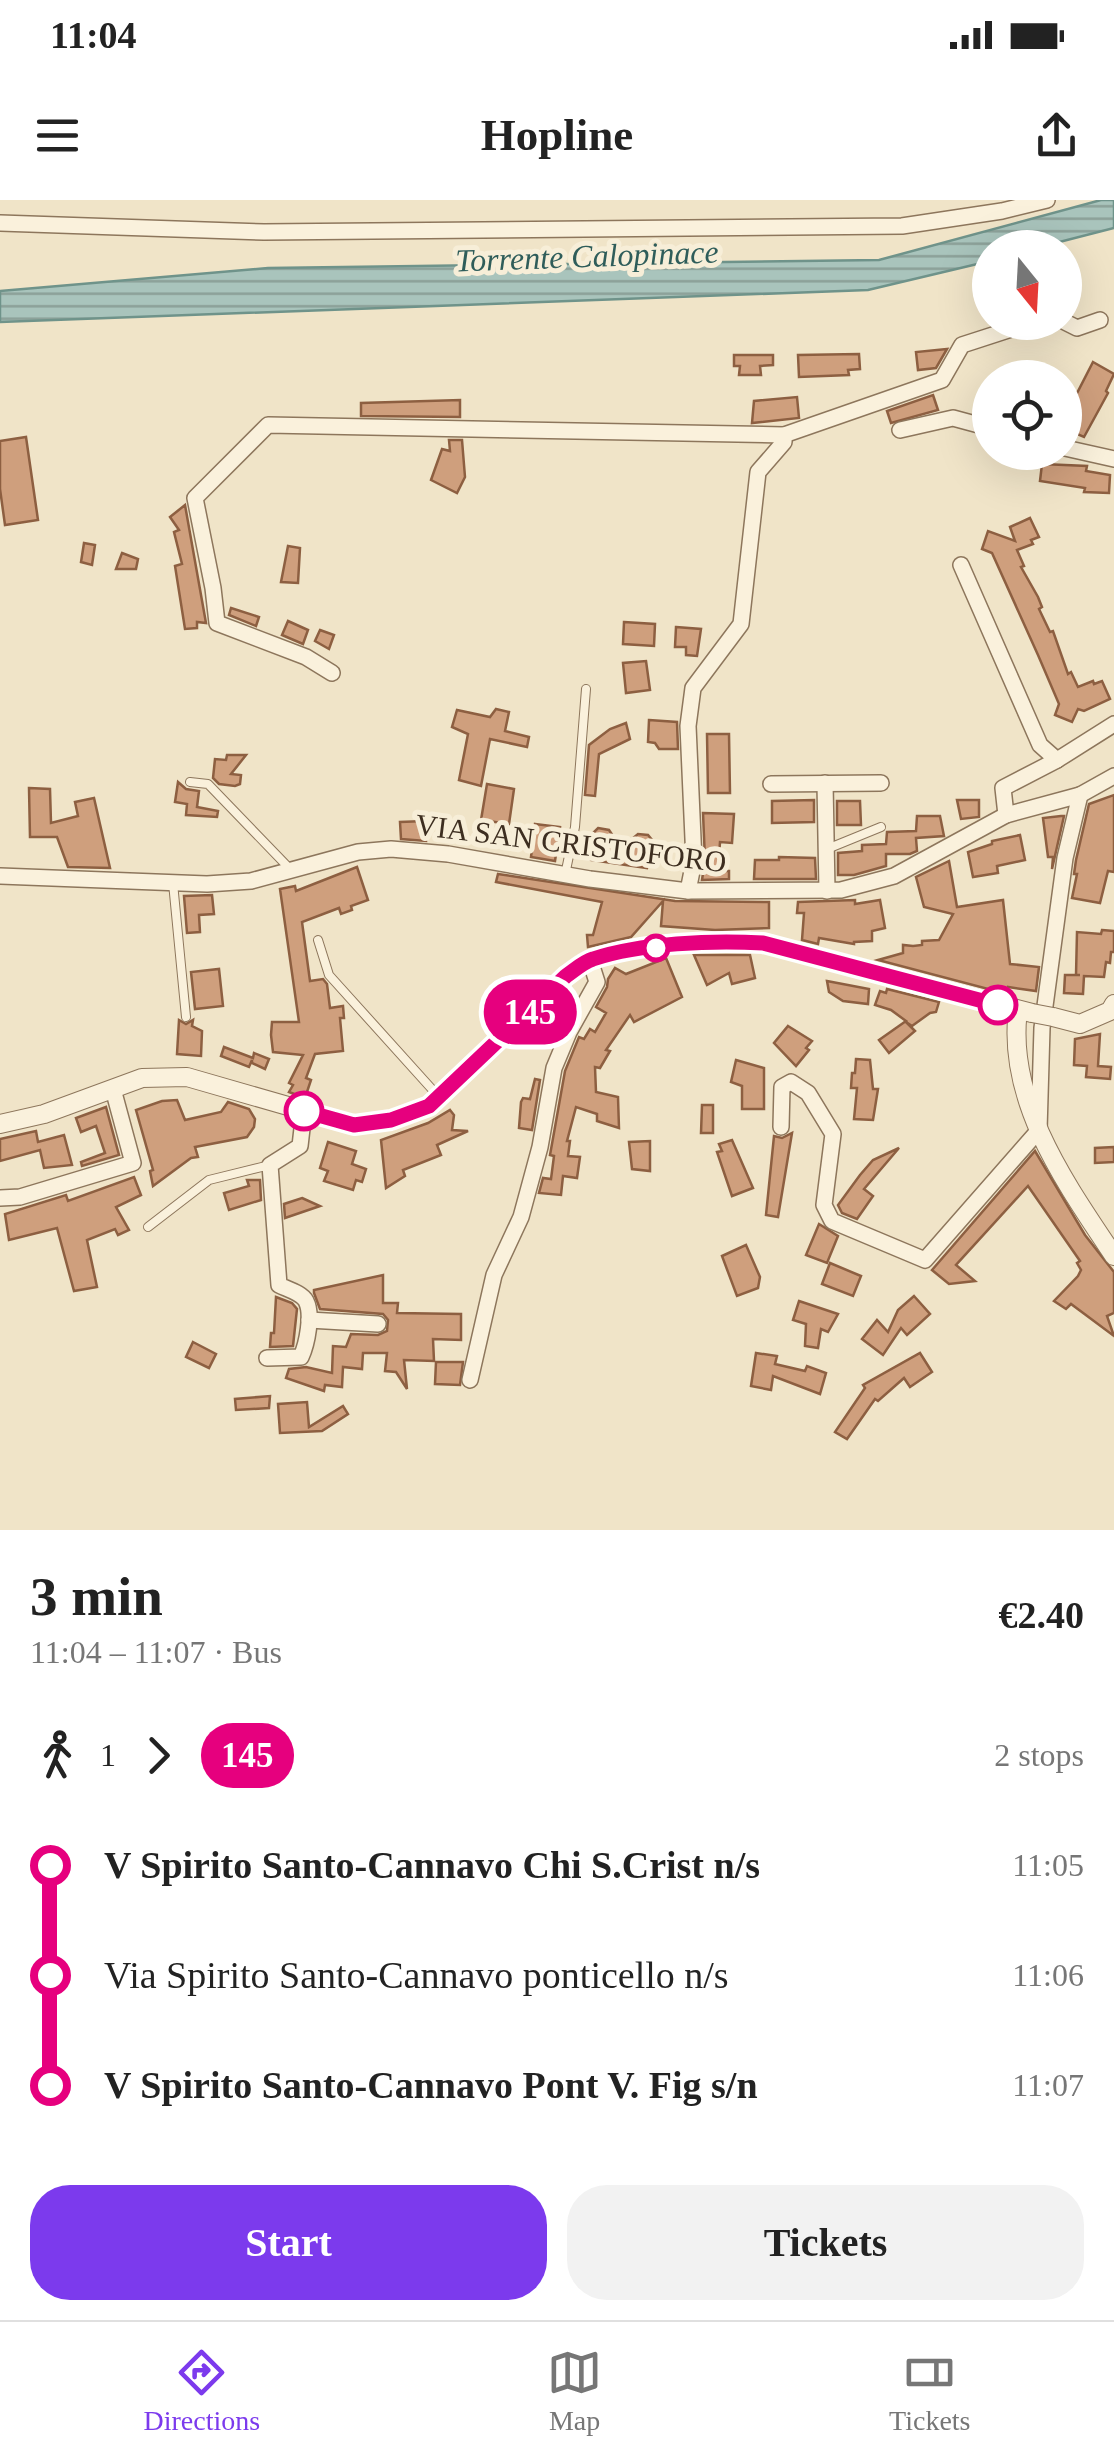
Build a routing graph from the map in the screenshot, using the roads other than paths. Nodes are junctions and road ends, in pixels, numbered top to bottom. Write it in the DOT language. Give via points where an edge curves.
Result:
graph roads {
  1 [pos="1047,200"];
  2 [pos="0,223"];
  3 [pos="1100,320"];
  4 [pos="1082,326"];
  5 [pos="975,340"];
  6 [pos="972,423"];
  7 [pos="900,430"];
  8 [pos="784,434"];
  9 [pos="1082,452"];
  10 [pos="1114,459"];
  11 [pos="961,565"];
  12 [pos="332,673"];
  13 [pos="586,689"];
  14 [pos="1114,724"];
  15 [pos="1057,760"];
  16 [pos="1114,776"];
  17 [pos="190,782"];
  18 [pos="825,783"];
  19 [pos="881,783"];
  20 [pos="771,784"];
  21 [pos="1080,795"];
  22 [pos="1006,815"];
  23 [pos="881,827"];
  24 [pos="826,849"];
  25 [pos="291,870"];
  26 [pos="565,874"];
  27 [pos="0,876"];
  28 [pos="173,882"];
  29 [pos="827,890"];
  30 [pos="688,891"];
  31 [pos="318,940"];
  32 [pos="590,960"];
  33 [pos="1114,1004"];
  34 [pos="1025,1012"];
  35 [pos="186,1017"];
  36 [pos="113,1088"];
  37 [pos="439,1097"];
  38 [pos="304,1111"];
  39 [pos="0,1124"];
  40 [pos="781,1127"];
  41 [pos="1039,1130"];
  42 [pos="270,1165"];
  43 [pos="0,1198"];
  44 [pos="148,1227"];
  45 [pos="1114,1256"];
  46 [pos="308,1320"];
  47 [pos="378,1324"];
  48 [pos="267,1358"];
  49 [pos="470,1380"];
  1 -- 2 [label="street" via="902,226 264,232"];
  3 -- 4 [label="street"];
  5 -- 8 [label="street" via="962,344 942,380"];
  6 -- 7 [label="street" via="953,418"];
  8 -- 12 [label="street" via="268,425 196,498 217,623"];
  8 -- 30 [label="street" via="758,472 741,624 693,688 688,726 694,861"];
  9 -- 10 [label="street"];
  11 -- 15 [label="street" via="1040,746"];
  13 -- 26 [label="lane"];
  14 -- 15 [label="street"];
  15 -- 22 [label="street" via="1003,788"];
  16 -- 21 [label="street, VIA SAN CRISTOFORO"];
  17 -- 25 [label="lane" via="208,784"];
  18 -- 19 [label="street"];
  18 -- 20 [label="street"];
  18 -- 24 [label="street"];
  21 -- 22 [label="street, VIA SAN CRISTOFORO"];
  21 -- 41 [label="street" via="1046,994"];
  22 -- 29 [label="street, VIA SAN CRISTOFORO" via="894,876"];
  23 -- 24 [label="lane"];
  24 -- 29 [label="street"];
  25 -- 26 [label="street, VIA SAN CRISTOFORO" via="391,850"];
  25 -- 28 [label="street, VIA SAN CRISTOFORO" via="251,881"];
  26 -- 30 [label="street, VIA SAN CRISTOFORO"];
  27 -- 28 [label="street, VIA SAN CRISTOFORO"];
  28 -- 35 [label="lane"];
  29 -- 30 [label="street, VIA SAN CRISTOFORO"];
  31 -- 37 [label="lane" via="329,975"];
  32 -- 34 [label="street" via="731,941 763,943"];
  32 -- 37 [label="street"];
  32 -- 49 [label="street" via="597,982 554,1068 526,1200 494,1274"];
  33 -- 34 [label="street, bridge" via="1080,1024"];
  34 -- 41 [label="street" via="1014,1038 1026,1102"];
  36 -- 38 [label="street" via="142,1078 187,1077"];
  36 -- 39 [label="street"];
  36 -- 43 [label="street" via="134,1163"];
  37 -- 38 [label="street" via="391,1120 354,1125"];
  38 -- 42 [label="street" via="300,1146"];
  40 -- 41 [label="street" via="782,1087 790,1082 808,1093 833,1134 824,1205 832,1220 926,1260"];
  41 -- 45 [label="street"];
  42 -- 44 [label="lane" via="209,1180"];
  42 -- 46 [label="street" via="278,1285 304,1296"];
  46 -- 47 [label="street"];
  46 -- 48 [label="street" via="301,1356"];
}
